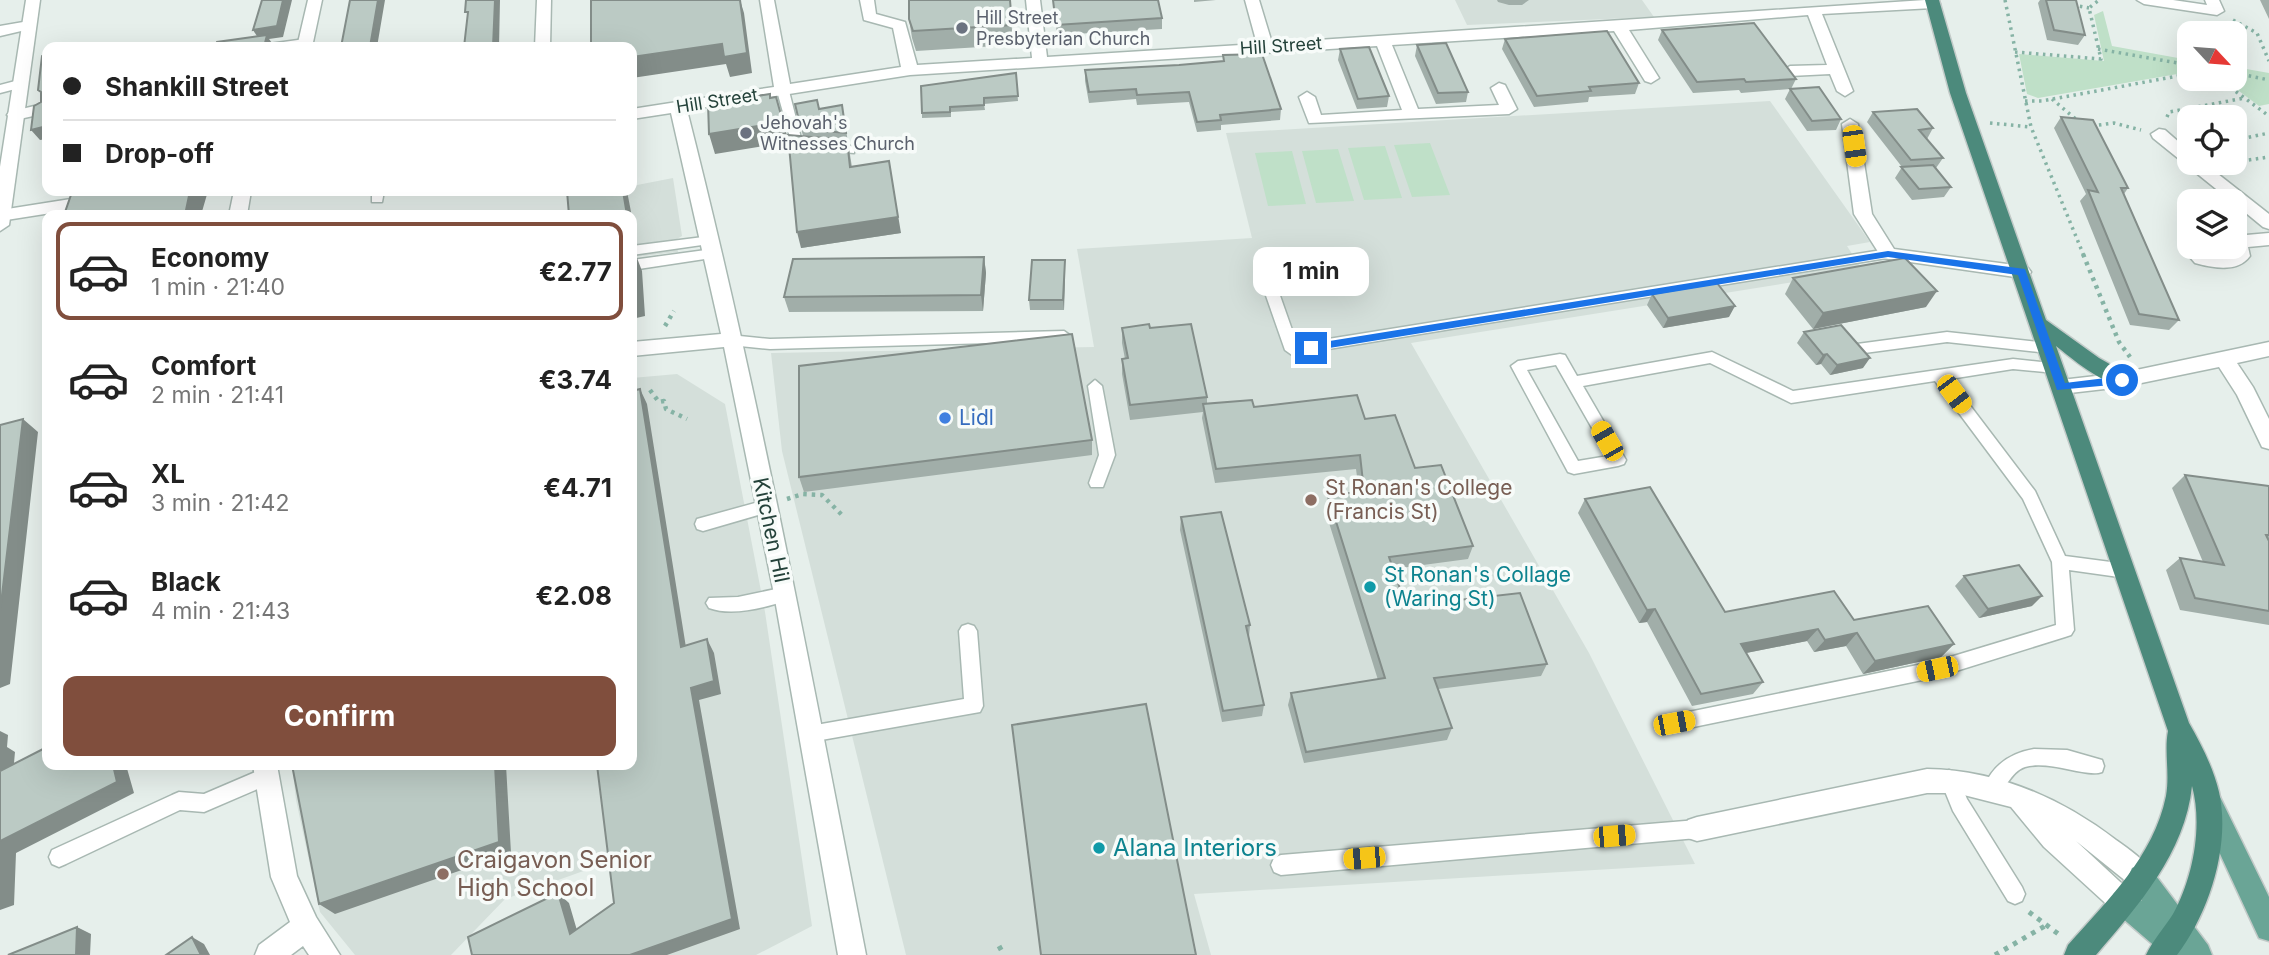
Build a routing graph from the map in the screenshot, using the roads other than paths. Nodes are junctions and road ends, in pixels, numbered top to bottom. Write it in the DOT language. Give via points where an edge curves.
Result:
graph roads {
  1 [pos="33,0"];
  2 [pos="316,0"];
  3 [pos="544,0"];
  4 [pos="767,0"];
  5 [pos="867,0"];
  6 [pos="1033,0"];
  7 [pos="1252,0"];
  8 [pos="2144,0"];
  9 [pos="1933,2"];
  10 [pos="1777,6"];
  11 [pos="2215,6"];
  12 [pos="1813,10"];
  13 [pos="29,25"];
  14 [pos="1619,26"];
  15 [pos="0,31"];
  16 [pos="1382,39"];
  17 [pos="305,42"];
  18 [pos="543,42"];
  19 [pos="1266,47"];
  20 [pos="1040,61"];
  21 [pos="1837,69"];
  22 [pos="910,70"];
  23 [pos="1790,71"];
  24 [pos="1651,78"];
  25 [pos="19,85"];
  26 [pos="1499,88"];
  27 [pos="0,89"];
  28 [pos="783,90"];
  29 [pos="1845,91"];
  30 [pos="1307,97"];
  31 [pos="678,107"];
  32 [pos="42,108"];
  33 [pos="637,113"];
  34 [pos="15,115"];
  35 [pos="1412,115"];
  36 [pos="1850,124"];
  37 [pos="2159,134"];
  38 [pos="2177,149"];
  39 [pos="850,150"];
  40 [pos="2209,175"];
  41 [pos="109,199"];
  42 [pos="55,210"];
  43 [pos="42,213"];
  44 [pos="1,221"];
  45 [pos="2269,223"];
  46 [pos="2269,239"];
  47 [pos="2247,242"];
  48 [pos="712,247"];
  49 [pos="637,251"];
  50 [pos="1888,254"];
  51 [pos="2201,259"];
  52 [pos="2236,259"];
  53 [pos="637,264"];
  54 [pos="1264,270"];
  55 [pos="2022,272"];
  56 [pos="2039,324"];
  57 [pos="1070,336"];
  58 [pos="730,340"];
  59 [pos="637,349"];
  60 [pos="1857,349"];
  61 [pos="2269,349"];
  62 [pos="2224,359"];
  63 [pos="2054,368"];
  64 [pos="1938,374"];
  65 [pos="2122,380"];
  66 [pos="1573,382"];
  67 [pos="1095,386"];
  68 [pos="2269,441"];
  69 [pos="1097,483"];
  70 [pos="766,506"];
  71 [pos="703,524"];
  72 [pos="2060,562"];
  73 [pos="2126,571"];
  74 [pos="785,594"];
  75 [pos="715,603"];
  76 [pos="968,631"];
  77 [pos="1674,723"];
  78 [pos="2178,726"];
  79 [pos="810,734"];
  80 [pos="2095,766"];
  81 [pos="266,771"];
  82 [pos="1949,779"];
  83 [pos="1993,787"];
  84 [pos="2017,798"];
  85 [pos="2208,800"];
  86 [pos="1697,829"];
  87 [pos="59,857"];
  88 [pos="1281,865"];
  89 [pos="2141,877"];
  90 [pos="2015,894"];
  91 [pos="2123,902"];
  92 [pos="306,927"];
  93 [pos="2269,929"];
  94 [pos="2175,946"];
  95 [pos="2080,952"];
  96 [pos="269,955"];
  97 [pos="326,955"];
  98 [pos="852,955"];
  99 [pos="2198,955"];
  1 -- 13 [label="street"];
  2 -- 17 [label="street"];
  3 -- 18 [label="street"];
  4 -- 28 [label="street"];
  5 -- 22 [label="street" via="869,17 900,25"];
  6 -- 20 [label="street"];
  7 -- 19 [label="street"];
  8 -- 11 [label="street"];
  9 -- 12 [label="street, Hill Street"];
  9 -- 55 [label="highway" via="1968,121"];
  10 -- 12 [label="street, Hill Street"];
  10 -- 14 [label="street, Hill Street"];
  12 -- 21 [label="street"];
  13 -- 15 [label="street"];
  13 -- 25 [label="street"];
  14 -- 16 [label="street, Hill Street"];
  14 -- 24 [label="street"];
  16 -- 19 [label="street, Hill Street"];
  16 -- 35 [label="street"];
  19 -- 20 [label="street, Hill Street"];
  20 -- 22 [label="street, Hill Street"];
  21 -- 23 [label="street"];
  21 -- 29 [label="street"];
  22 -- 28 [label="street, Hill Street"];
  25 -- 27 [label="lane"];
  25 -- 34 [label="street"];
  26 -- 35 [label="street" via="1509,109"];
  28 -- 31 [label="street, Hill Street"];
  28 -- 39 [label="lane" via="797,145"];
  30 -- 35 [label="street" via="1315,120"];
  31 -- 33 [label="street, Hill Street"];
  31 -- 48 [label="street, Kitchen Hil"];
  32 -- 34 [label="street"];
  34 -- 44 [label="street"];
  36 -- 50 [label="street" via="1863,214"];
  37 -- 38 [label="street"];
  40 -- 45 [label="street"];
  41 -- 42 [label="street"];
  43 -- 44 [label="street"];
  46 -- 47 [label="street"];
  48 -- 49 [label="lane"];
  48 -- 53 [label="lane"];
  48 -- 58 [label="street, Kitchen Hil"];
  50 -- 54 [label="lane" via="1292,350"];
  50 -- 55 [label="street"];
  51 -- 52 [label="street"];
  55 -- 56 [label="highway"];
  56 -- 63 [label="highway"];
  56 -- 65 [label="highway"];
  57 -- 58 [label="lane" via="771,344"];
  58 -- 59 [label="street"];
  58 -- 70 [label="street, Kitchen Hil"];
  60 -- 63 [label="lane" via="1947,337"];
  61 -- 62 [label="street"];
  62 -- 65 [label="street"];
  62 -- 68 [label="street"];
  63 -- 64 [label="lane" via="2013,364"];
  63 -- 65 [label="street"];
  63 -- 73 [label="highway"];
  64 -- 66 [label="lane" via="1791,397 1712,357"];
  64 -- 72 [label="lane" via="2029,495"];
  66 -- 66 [label="lane" via="1560,359 1518,366 1574,468 1618,460"];
  67 -- 69 [label="lane" via="1107,455"];
  70 -- 71 [label="lane"];
  70 -- 74 [label="street, Kitchen Hil"];
  72 -- 73 [label="lane"];
  72 -- 77 [label="lane" via="2065,629 1937,669"];
  73 -- 78 [label="highway"];
  74 -- 75 [label="lane" via="738,604"];
  74 -- 79 [label="street, Kitchen Hil"];
  76 -- 79 [label="lane" via="974,706"];
  78 -- 85 [label="highway"];
  78 -- 89 [label="highway" via="2180,768 2174,815"];
  79 -- 98 [label="street, Kitchen Hil"];
  80 -- 83 [label="lane" via="2070,757 2019,760"];
  81 -- 87 [label="lane" via="204,803 179,801"];
  81 -- 92 [label="street" via="284,877"];
  82 -- 83 [label="street"];
  82 -- 86 [label="street"];
  82 -- 90 [label="lane"];
  83 -- 84 [label="street"];
  84 -- 89 [label="street" via="2088,833"];
  84 -- 91 [label="street"];
  85 -- 93 [label="main road"];
  85 -- 94 [label="highway" via="2203,870"];
  86 -- 88 [label="lane"];
  89 -- 91 [label="highway"];
  89 -- 94 [label="main road"];
  91 -- 94 [label="main road"];
  91 -- 95 [label="highway"];
  92 -- 96 [label="street"];
  92 -- 97 [label="street"];
  94 -- 99 [label="main road"];
}
